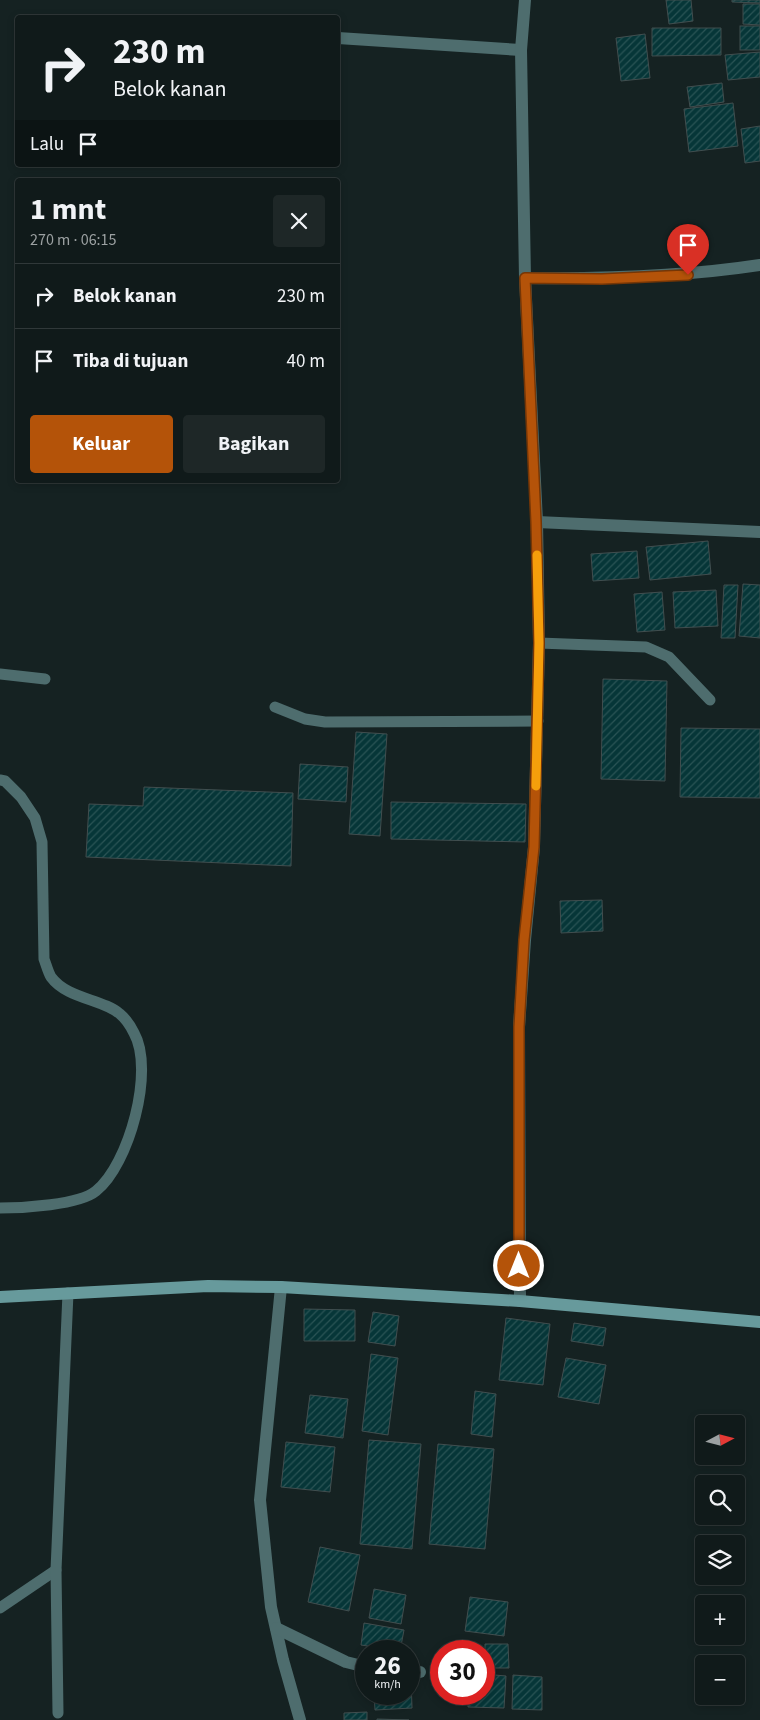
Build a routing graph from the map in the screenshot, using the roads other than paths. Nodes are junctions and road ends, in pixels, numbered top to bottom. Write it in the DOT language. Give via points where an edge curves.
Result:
graph roads {
  1 [pos="525,0"];
  2 [pos="340,38"];
  3 [pos="521,50"];
  4 [pos="760,265"];
  5 [pos="525,278"];
  6 [pos="536,522"];
  7 [pos="760,532"];
  8 [pos="539,643"];
  9 [pos="0,674"];
  10 [pos="45,679"];
  11 [pos="710,700"];
  12 [pos="275,706"];
  13 [pos="538,721"];
  14 [pos="0,780"];
  15 [pos="0,1208"];
  16 [pos="281,1287"];
  17 [pos="68,1293"];
  18 [pos="0,1297"];
  19 [pos="520,1301"];
  20 [pos="760,1322"];
  21 [pos="56,1570"];
  22 [pos="0,1608"];
  23 [pos="276,1628"];
  24 [pos="355,1664"];
  25 [pos="58,1714"];
  26 [pos="300,1720"];
  1 -- 3 [label="street"];
  2 -- 3 [label="street"];
  3 -- 5 [label="street"];
  4 -- 5 [label="street" via="705,274 602,279"];
  5 -- 6 [label="street"];
  6 -- 7 [label="street"];
  6 -- 8 [label="street"];
  8 -- 11 [label="lane" via="646,647 669,657"];
  8 -- 13 [label="street"];
  9 -- 10 [label="lane"];
  12 -- 13 [label="lane" via="305,719 325,722"];
  13 -- 19 [label="street" via="534,847 519,1027"];
  14 -- 15 [label="lane" via="21,797 35,818 42,842 44,959 51,976 66,990 120,1014 135,1033 142,1082 133,1126 112,1176 95,1192 72,1200 24,1208"];
  16 -- 17 [label="street" via="208,1286"];
  16 -- 19 [label="street"];
  16 -- 23 [label="street" via="260,1500"];
  17 -- 18 [label="street"];
  17 -- 21 [label="lane"];
  19 -- 20 [label="street"];
  21 -- 22 [label="lane"];
  21 -- 25 [label="lane"];
  23 -- 24 [label="street"];
  23 -- 26 [label="street"];
}
